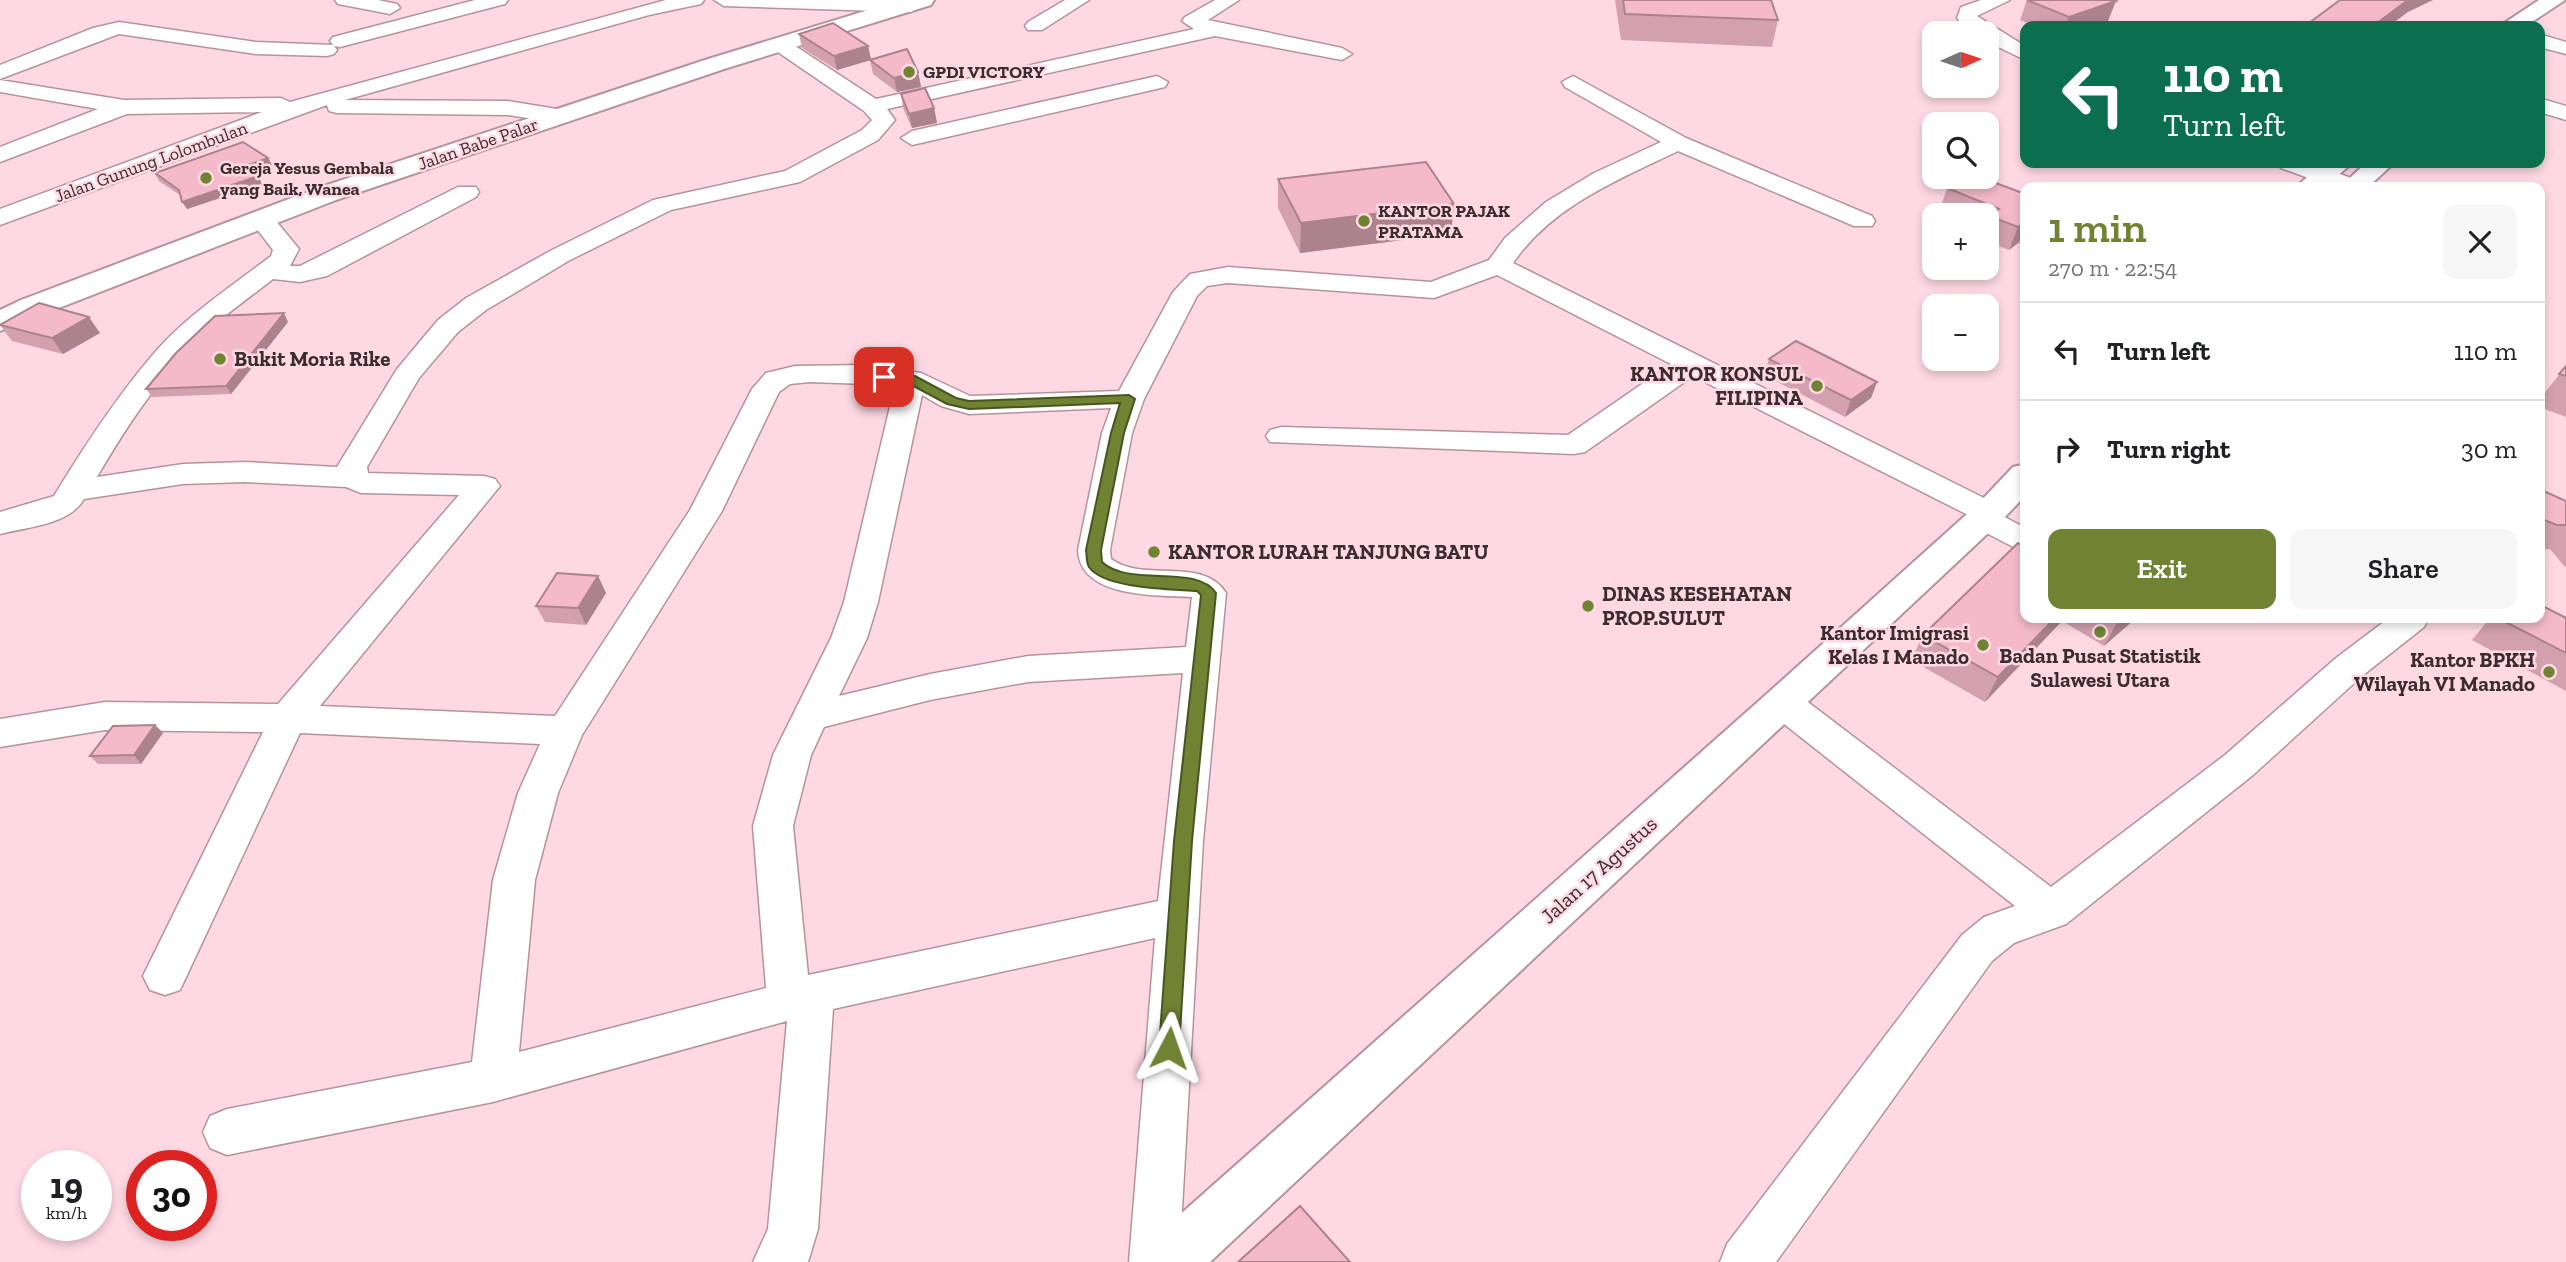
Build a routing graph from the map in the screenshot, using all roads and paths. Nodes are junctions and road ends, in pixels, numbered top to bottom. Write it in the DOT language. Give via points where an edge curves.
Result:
graph roads {
  1 [pos="345,0"];
  2 [pos="498,0"];
  3 [pos="694,0"];
  4 [pos="724,0"];
  5 [pos="752,0"];
  6 [pos="1079,0"];
  7 [pos="1230,0"];
  8 [pos="2000,0"];
  9 [pos="2554,0"];
  10 [pos="917,3"];
  11 [pos="398,4"];
  12 [pos="2566,13"];
  13 [pos="2519,21"];
  14 [pos="1035,26"];
  15 [pos="2545,27"];
  16 [pos="1215,30"];
  17 [pos="2545,42"];
  18 [pos="779,44"];
  19 [pos="333,45"];
  20 [pos="2566,48"];
  21 [pos="2020,52"];
  22 [pos="1342,54"];
  23 [pos="0,73"];
  24 [pos="1157,82"];
  25 [pos="1573,82"];
  26 [pos="11,88"];
  27 [pos="0,98"];
  28 [pos="307,103"];
  29 [pos="124,107"];
  30 [pos="2545,107"];
  31 [pos="878,113"];
  32 [pos="2566,113"];
  33 [pos="561,116"];
  34 [pos="912,138"];
  35 [pos="1678,143"];
  36 [pos="933,153"];
  37 [pos="0,155"];
  38 [pos="2304,168"];
  39 [pos="2375,168"];
  40 [pos="2324,175"];
  41 [pos="2341,182"];
  42 [pos="2359,182"];
  43 [pos="467,192"];
  44 [pos="0,218"];
  45 [pos="262,219"];
  46 [pos="1863,220"];
  47 [pos="1498,266"];
  48 [pos="270,270"];
  49 [pos="0,322"];
  50 [pos="1691,364"];
  51 [pos="911,379"];
  52 [pos="1129,399"];
  53 [pos="1282,436"];
  54 [pos="353,478"];
  55 [pos="2020,480"];
  56 [pos="74,491"];
  57 [pos="1986,515"];
  58 [pos="0,523"];
  59 [pos="2020,539"];
  60 [pos="2406,623"];
  61 [pos="1203,659"];
  62 [pos="1783,704"];
  63 [pos="811,716"];
  64 [pos="288,718"];
  65 [pos="565,731"];
  66 [pos="0,733"];
  67 [pos="2051,911"];
  68 [pos="1178,915"];
  69 [pos="165,976"];
  70 [pos="800,997"];
  71 [pos="493,1080"];
  72 [pos="227,1132"];
  73 [pos="778,1262"];
  74 [pos="1154,1262"];
  75 [pos="1169,1262"];
  76 [pos="1745,1262"];
  1 -- 11 [label="street"];
  2 -- 19 [label="street"];
  3 -- 28 [label="street"];
  4 -- 5 [label="street"];
  5 -- 10 [label="street"];
  6 -- 14 [label="street"];
  7 -- 16 [label="street" via="1191,19"];
  8 -- 21 [label="street" via="1968,11 1968,18"];
  9 -- 13 [label="street"];
  10 -- 18 [label="street, Jalan Babe Palar"];
  11 -- 19 [label="street"];
  12 -- 15 [label="street"];
  16 -- 22 [label="street"];
  16 -- 31 [label="street"];
  17 -- 20 [label="street"];
  18 -- 31 [label="street"];
  18 -- 33 [label="street, Jalan Babe Palar"];
  19 -- 23 [label="street" via="235,46 119,28"];
  19 -- 28 [label="street" via="329,66"];
  24 -- 34 [label="street"];
  25 -- 35 [label="street"];
  26 -- 27 [label="street"];
  26 -- 29 [label="street"];
  28 -- 29 [label="street"];
  28 -- 33 [label="street" via="484,107"];
  28 -- 44 [label="street, Jalan Gunung Lolombulan"];
  29 -- 37 [label="street"];
  30 -- 32 [label="street"];
  31 -- 34 [label="street"];
  31 -- 54 [label="street" via="870,135 792,177 662,205 476,304 448,326 407,375 352,467"];
  33 -- 45 [label="street, Jalan Babe Palar"];
  34 -- 36 [label="street"];
  35 -- 46 [label="street"];
  35 -- 47 [label="street" via="1552,209 1511,243"];
  38 -- 40 [label="street"];
  39 -- 42 [label="street"];
  40 -- 41 [label="street"];
  43 -- 48 [label="street" via="318,270 293,276"];
  45 -- 48 [label="street" via="286,248 284,259"];
  45 -- 49 [label="street, Jalan Babe Palar" via="31,306"];
  47 -- 50 [label="street"];
  47 -- 52 [label="street" via="1450,285 1417,290 1209,276 1186,292"];
  48 -- 56 [label="street" via="204,320 167,356 114,423"];
  50 -- 53 [label="street" via="1574,445"];
  50 -- 57 [label="street"];
  51 -- 52 [label="street" via="951,401 969,405"];
  51 -- 63 [label="street" via="861,602"];
  51 -- 65 [label="street" via="792,374 770,385 706,511"];
  52 -- 61 [label="street" via="1117,433 1095,564 1122,578 1205,589 1209,606"];
  54 -- 56 [label="street" via="183,474"];
  54 -- 64 [label="street" via="361,483 484,486"];
  55 -- 57 [label="street, Jalan 17 Agustus"];
  56 -- 58 [label="street" via="62,506"];
  57 -- 59 [label="street"];
  57 -- 62 [label="street, Jalan 17 Agustus"];
  60 -- 67 [label="street" via="2239,765"];
  61 -- 63 [label="street" via="1028,669"];
  61 -- 68 [label="street"];
  62 -- 67 [label="street"];
  62 -- 75 [label="street, Jalan 17 Agustus"];
  63 -- 70 [label="street" via="792,755 773,826"];
  64 -- 65 [label="street"];
  64 -- 66 [label="street" via="105,716"];
  64 -- 69 [label="street"];
  65 -- 71 [label="street" via="538,793 514,880"];
  67 -- 76 [label="street" via="1999,930 1977,948"];
  68 -- 70 [label="street"];
  68 -- 74 [label="street"];
  70 -- 71 [label="street"];
  70 -- 73 [label="street" via="793,1229 787,1251"];
  71 -- 72 [label="street"];
}
